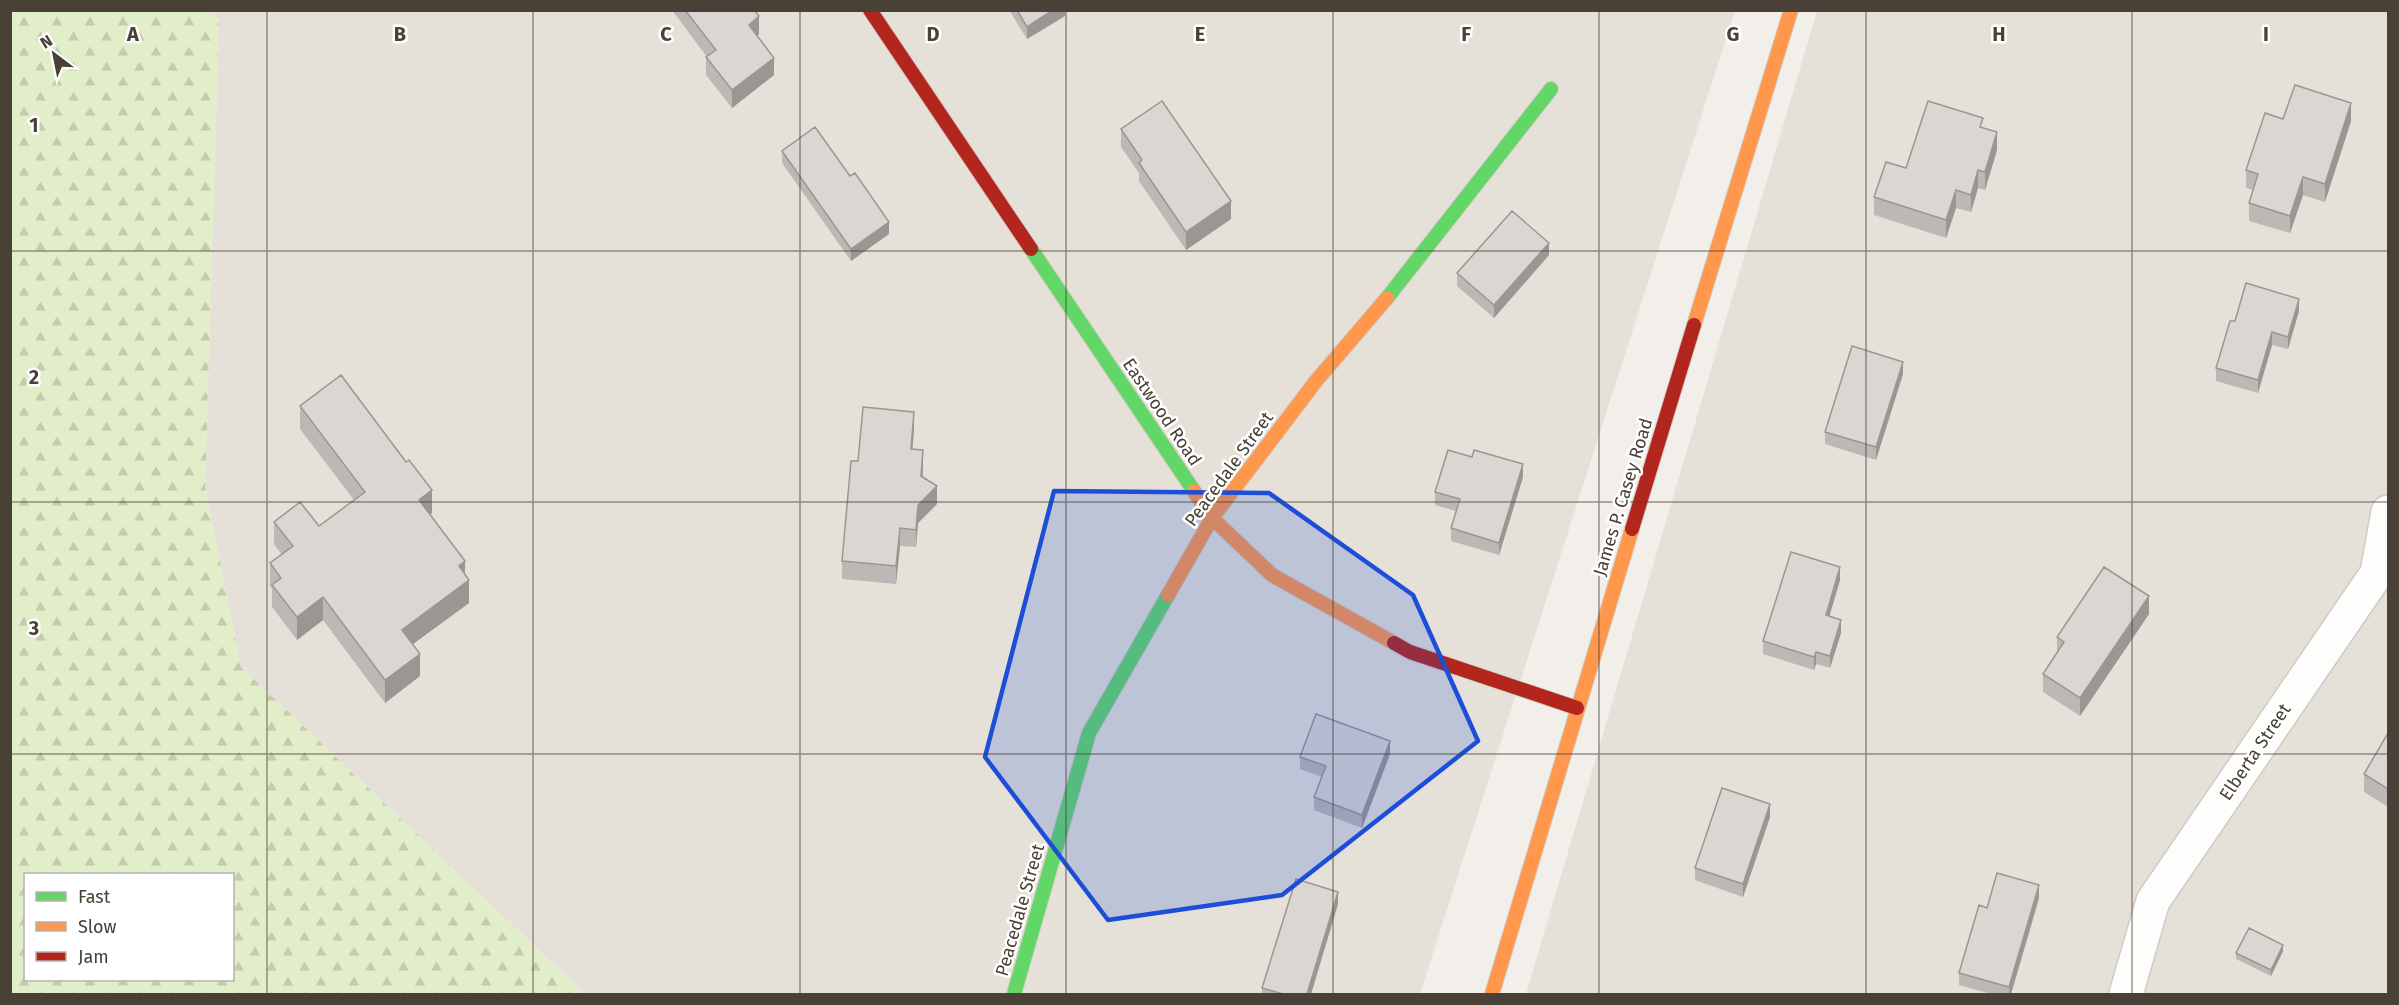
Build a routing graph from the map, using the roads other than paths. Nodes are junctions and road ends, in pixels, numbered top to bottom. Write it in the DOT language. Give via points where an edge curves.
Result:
graph roads {
  1 [pos="870,10"];
  2 [pos="1791,10"];
  3 [pos="1551,89"];
  4 [pos="2388,512"];
  5 [pos="1212,518"];
  6 [pos="2383,576"];
  7 [pos="1577,708"];
  8 [pos="1014,994"];
  9 [pos="1492,994"];
  10 [pos="2126,994"];
  1 -- 5 [label="street, Eastwood Road"];
  2 -- 7 [label="street, James P. Casey Road"];
  3 -- 5 [label="street, Peacedale Street" via="1415,266 1316,381"];
  4 -- 6 [label="street, Elberta Street"];
  5 -- 7 [label="street, Eastwood Road" via="1272,575 1410,652"];
  5 -- 8 [label="street, Peacedale Street" via="1089,733"];
  6 -- 10 [label="street, Elberta Street" via="2153,901"];
  7 -- 9 [label="street, James P. Casey Road"];
}
